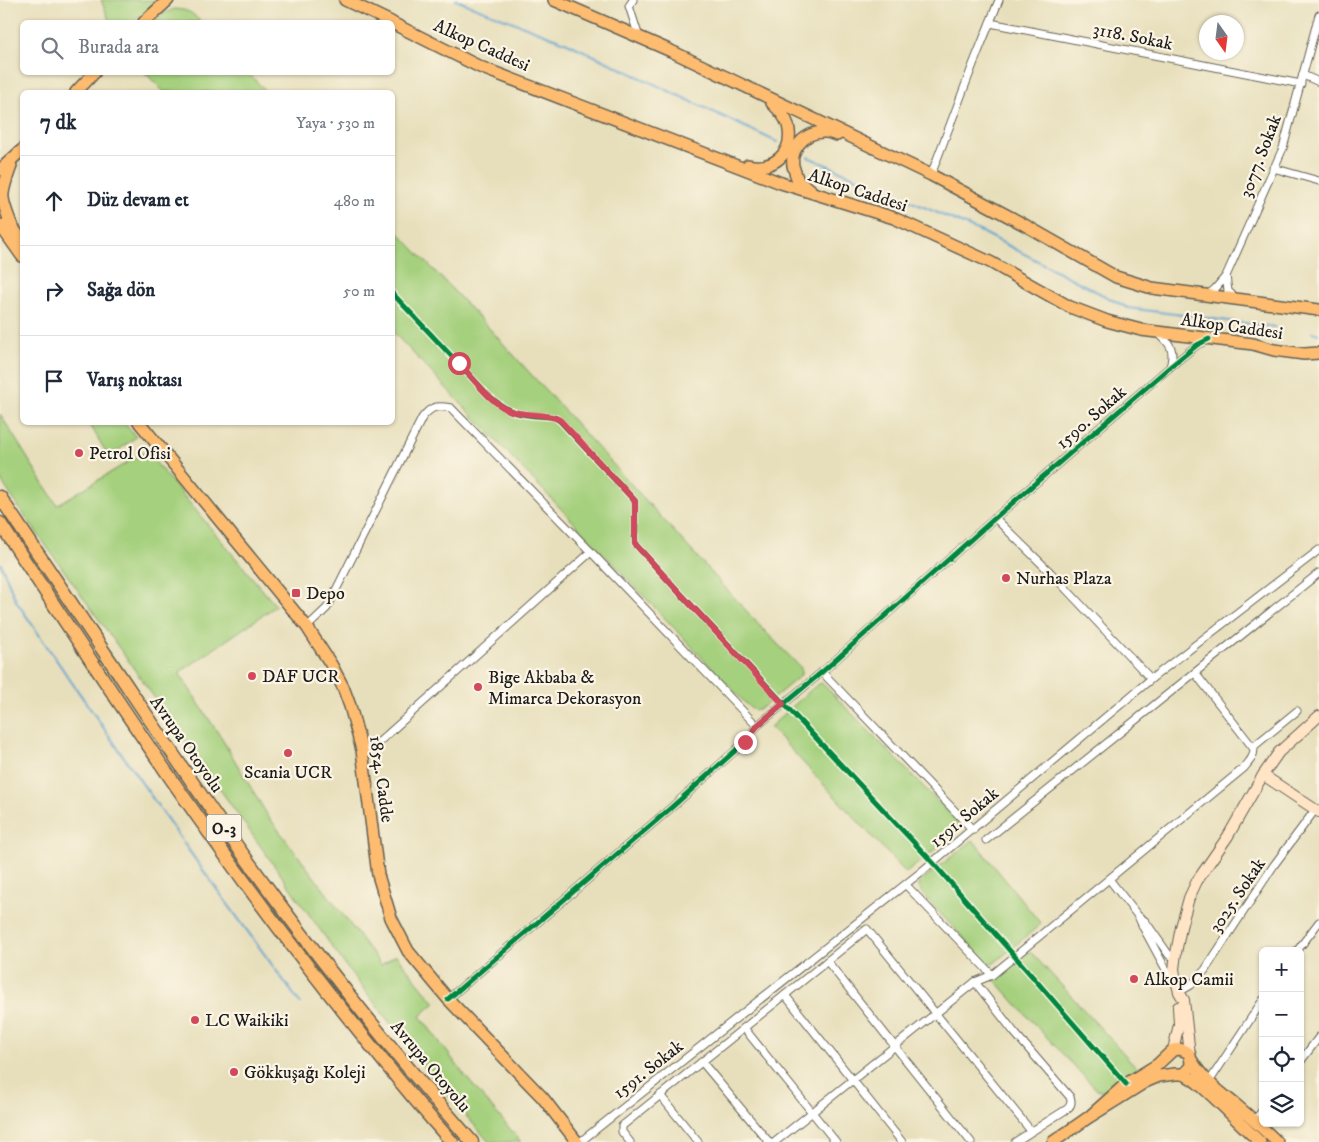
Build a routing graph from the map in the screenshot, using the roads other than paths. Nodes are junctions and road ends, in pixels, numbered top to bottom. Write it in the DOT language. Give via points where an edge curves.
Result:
graph roads {
  1 [pos="168,0"];
  2 [pos="345,0"];
  3 [pos="554,0"];
  4 [pos="633,0"];
  5 [pos="999,0"];
  6 [pos="1319,15"];
  7 [pos="146,20"];
  8 [pos="386,20"];
  9 [pos="990,23"];
  10 [pos="395,24"];
  11 [pos="639,37"];
  12 [pos="91,75"];
  13 [pos="1303,75"];
  14 [pos="1319,82"];
  15 [pos="1301,84"];
  16 [pos="78,90"];
  17 [pos="766,97"];
  18 [pos="867,144"];
  19 [pos="722,159"];
  20 [pos="10,162"];
  21 [pos="1273,168"];
  22 [pos="931,175"];
  23 [pos="0,179"];
  24 [pos="1319,181"];
  25 [pos="818,194"];
  26 [pos="0,210"];
  27 [pos="0,225"];
  28 [pos="12,226"];
  29 [pos="20,237"];
  30 [pos="0,238"];
  31 [pos="20,253"];
  32 [pos="20,253"];
  33 [pos="1226,276"];
  34 [pos="1206,296"];
  35 [pos="1237,299"];
  36 [pos="1319,310"];
  37 [pos="1158,333"];
  38 [pos="1209,339"];
  39 [pos="1319,353"];
  40 [pos="1170,367"];
  41 [pos="141,425"];
  42 [pos="0,497"];
  43 [pos="995,518"];
  44 [pos="0,523"];
  45 [pos="1319,550"];
  46 [pos="591,552"];
  47 [pos="1319,573"];
  48 [pos="307,627"];
  49 [pos="822,672"];
  50 [pos="1195,672"];
  51 [pos="1151,679"];
  52 [pos="1297,711"];
  53 [pos="1319,716"];
  54 [pos="757,726"];
  55 [pos="1253,746"];
  56 [pos="362,750"];
  57 [pos="1263,775"];
  58 [pos="1317,811"];
  59 [pos="973,830"];
  60 [pos="986,840"];
  61 [pos="1109,879"];
  62 [pos="906,885"];
  63 [pos="1319,922"];
  64 [pos="1158,945"];
  65 [pos="1301,947"];
  66 [pos="1175,957"];
  67 [pos="828,961"];
  68 [pos="992,975"];
  69 [pos="1175,977"];
  70 [pos="975,982"];
  71 [pos="1179,992"];
  72 [pos="785,995"];
  73 [pos="448,1000"];
  74 [pos="1259,1006"];
  75 [pos="935,1014"];
  76 [pos="744,1028"];
  77 [pos="1319,1037"];
  78 [pos="894,1046"];
  79 [pos="1170,1053"];
  80 [pos="1304,1057"];
  81 [pos="1190,1058"];
  82 [pos="702,1062"];
  83 [pos="1178,1074"];
  84 [pos="853,1080"];
  85 [pos="1209,1082"];
  86 [pos="660,1095"];
  87 [pos="812,1112"];
  88 [pos="1259,1114"];
  89 [pos="1089,1117"];
  90 [pos="1254,1120"];
  91 [pos="1031,1132"];
  92 [pos="452,1142"];
  93 [pos="472,1142"];
  94 [pos="579,1142"];
  95 [pos="630,1142"];
  96 [pos="698,1142"];
  97 [pos="769,1142"];
  98 [pos="775,1142"];
  99 [pos="836,1142"];
  100 [pos="902,1142"];
  101 [pos="971,1142"];
  102 [pos="1015,1142"];
  103 [pos="1052,1142"];
  104 [pos="1260,1142"];
  105 [pos="1277,1142"];
  1 -- 7 [label="main road"];
  2 -- 8 [label="main road, Alkop Caddesi"];
  3 -- 11 [label="main road, Alkop Caddesi"];
  4 -- 11 [label="street" via="629,6"];
  5 -- 9 [label="street"];
  6 -- 13 [label="street, 3077. Sokak"];
  9 -- 15 [label="street, 3118. Sokak"];
  9 -- 22 [label="street"];
  10 -- 19 [label="main road, Alkop Caddesi" via="480,67"];
  11 -- 17 [label="main road, Alkop Caddesi"];
  12 -- 16 [label="main road"];
  13 -- 14 [label="street"];
  13 -- 15 [label="street, 3077. Sokak"];
  15 -- 21 [label="street, 3077. Sokak" via="1283,148"];
  17 -- 18 [label="main road, Alkop Caddesi"];
  17 -- 19 [label="main road" via="788,124 789,145 785,153 778,161 758,168"];
  18 -- 22 [label="main road, Alkop Caddesi"];
  18 -- 25 [label="main road" via="825,132 803,138 792,157 793,168 799,182"];
  19 -- 25 [label="main road, Alkop Caddesi"];
  20 -- 23 [label="main road"];
  20 -- 28 [label="main road" via="1,194"];
  21 -- 24 [label="street"];
  21 -- 33 [label="street, 3077. Sokak"];
  22 -- 34 [label="main road, Alkop Caddesi" via="1116,277 1152,288"];
  25 -- 37 [label="main road, Alkop Caddesi" via="894,218 990,262 1070,307 1107,321"];
  26 -- 28 [label="main road"];
  27 -- 31 [label="main road"];
  28 -- 29 [label="main road"];
  30 -- 32 [label="main road"];
  33 -- 34 [label="street, 3077. Sokak"];
  33 -- 35 [label="street" via="1228,292"];
  34 -- 35 [label="main road, Alkop Caddesi"];
  35 -- 36 [label="main road, Alkop Caddesi"];
  37 -- 38 [label="main road, Alkop Caddesi"];
  37 -- 40 [label="street" via="1172,349"];
  38 -- 39 [label="main road, Alkop Caddesi" via="1304,354"];
  38 -- 40 [label="street, 1590. Sokak"];
  40 -- 43 [label="street, 1590. Sokak"];
  41 -- 48 [label="main road, 1854. Cadde"];
  42 -- 93 [label="highway, Avrupa Otoyolu / O-3" via="170,751 259,876 372,1023"];
  43 -- 49 [label="street, 1590. Sokak"];
  43 -- 51 [label="street"];
  44 -- 92 [label="highway, Avrupa Otoyolu / O-3" via="169,776 250,889 323,986"];
  45 -- 51 [label="street, 1591. Sokak"];
  46 -- 48 [label="street" via="451,408 434,407 422,418 327,608"];
  46 -- 54 [label="street"];
  46 -- 56 [label="street" via="379,742"];
  47 -- 50 [label="street"];
  48 -- 56 [label="main road, 1854. Cadde" via="343,687"];
  49 -- 54 [label="street, 1590. Sokak"];
  49 -- 59 [label="street"];
  50 -- 55 [label="street"];
  50 -- 60 [label="street"];
  51 -- 59 [label="street, 1591. Sokak"];
  52 -- 55 [label="street"];
  53 -- 57 [label="main road" via="1279,752"];
  54 -- 73 [label="street, 1590. Sokak" via="745,742 672,807"];
  55 -- 61 [label="street" via="1254,753 1244,768"];
  56 -- 73 [label="main road, 1854. Cadde" via="378,875 391,918 408,951"];
  57 -- 58 [label="main road"];
  57 -- 66 [label="main road" via="1193,890"];
  58 -- 71 [label="street, 3025. Sokak" via="1274,865 1205,970"];
  59 -- 62 [label="street, 1591. Sokak"];
  61 -- 64 [label="street" via="1145,921"];
  61 -- 68 [label="street"];
  62 -- 68 [label="street"];
  62 -- 94 [label="street, 1591. Sokak"];
  63 -- 65 [label="street"];
  64 -- 66 [label="street"];
  64 -- 69 [label="street" via="1169,975"];
  66 -- 69 [label="main road"];
  67 -- 72 [label="street"];
  67 -- 75 [label="street" via="867,929"];
  67 -- 78 [label="street"];
  68 -- 70 [label="street"];
  69 -- 71 [label="main road"];
  70 -- 75 [label="street"];
  70 -- 91 [label="street" via="1070,1097 1071,1104 1067,1109"];
  71 -- 79 [label="main road" via="1179,1024"];
  71 -- 81 [label="main road" via="1184,1000"];
  72 -- 76 [label="street"];
  72 -- 84 [label="street"];
  73 -- 94 [label="main road, 1854. Cadde" via="544,1098"];
  74 -- 85 [label="street"];
  75 -- 78 [label="street"];
  75 -- 91 [label="street"];
  76 -- 82 [label="street"];
  76 -- 87 [label="street"];
  77 -- 80 [label="street"];
  78 -- 84 [label="street"];
  78 -- 101 [label="street"];
  79 -- 81 [label="main road" via="1176,1049 1184,1050"];
  79 -- 83 [label="main road" via="1166,1065"];
  79 -- 89 [label="main road" via="1126,1084"];
  81 -- 83 [label="main road" via="1188,1070"];
  81 -- 85 [label="main road"];
  82 -- 86 [label="street"];
  82 -- 97 [label="street"];
  83 -- 89 [label="main road" via="1159,1076 1145,1082"];
  83 -- 104 [label="main road" via="1194,1080"];
  84 -- 87 [label="street"];
  84 -- 100 [label="street"];
  85 -- 90 [label="main road"];
  86 -- 95 [label="street" via="622,1126 622,1132"];
  86 -- 96 [label="street"];
  87 -- 98 [label="street"];
  87 -- 99 [label="street"];
  88 -- 90 [label="street"];
  89 -- 103 [label="main road"];
  90 -- 105 [label="main road"];
  91 -- 102 [label="street"];
}
